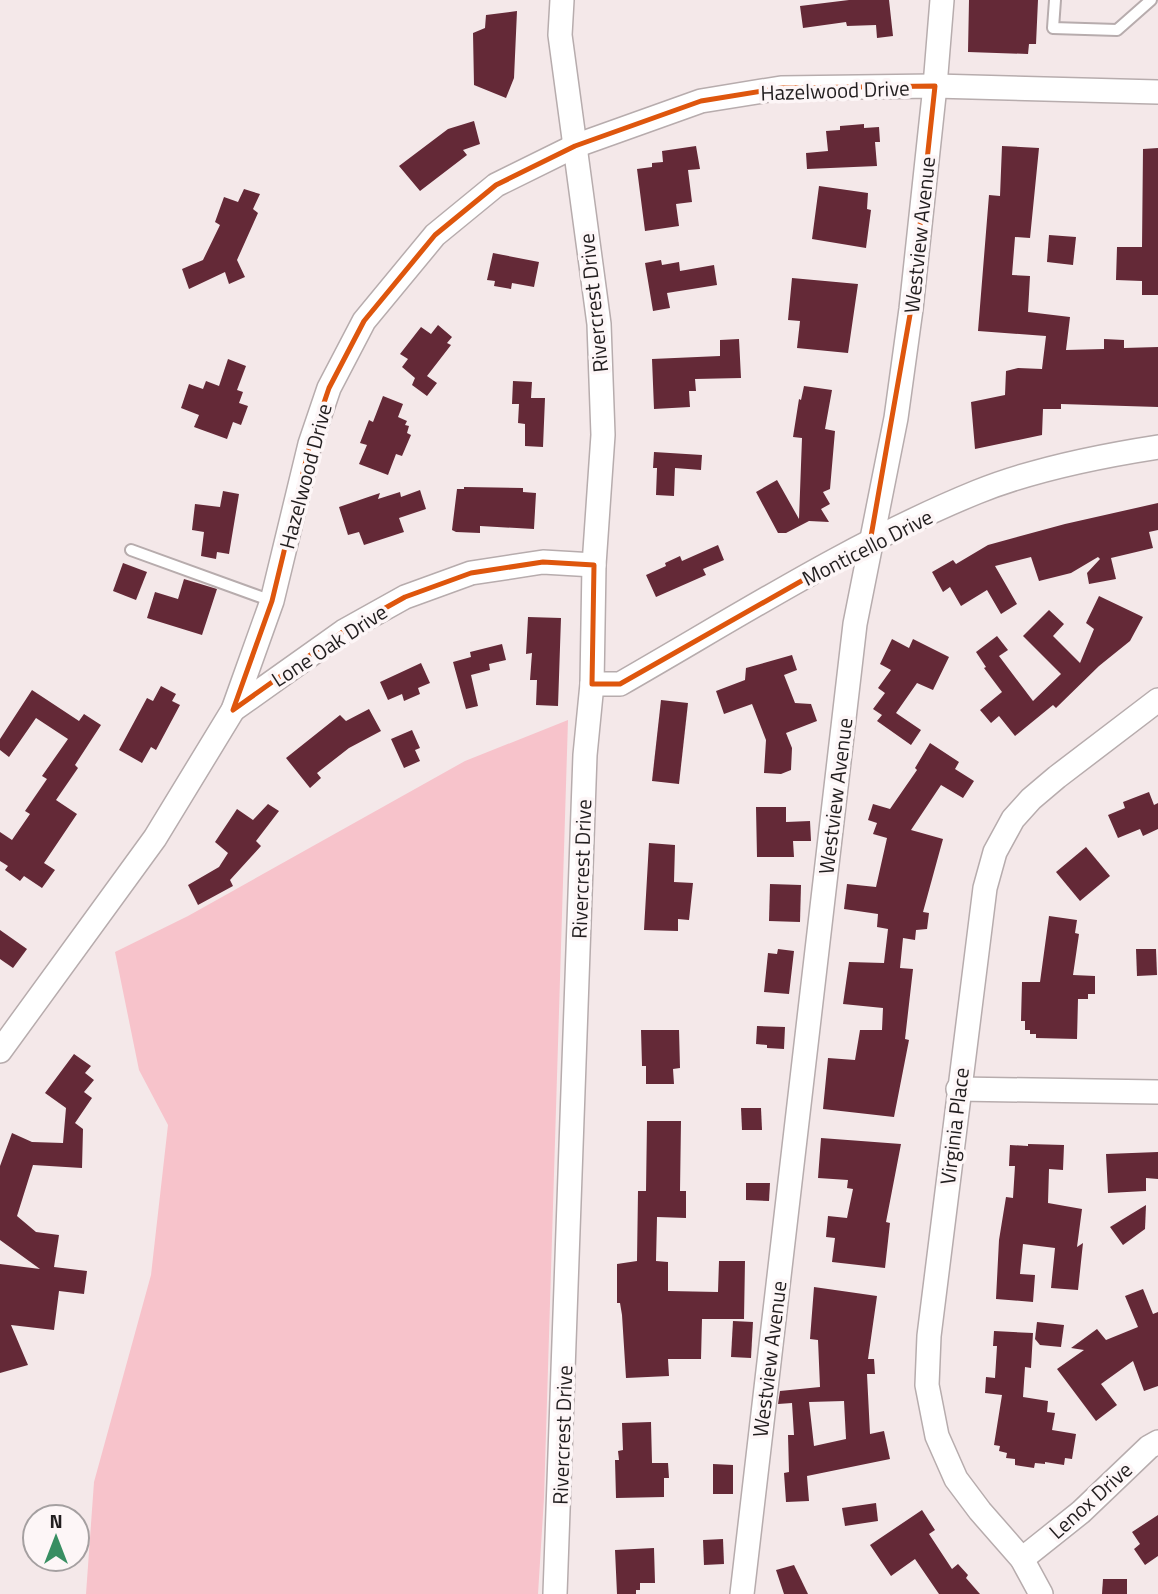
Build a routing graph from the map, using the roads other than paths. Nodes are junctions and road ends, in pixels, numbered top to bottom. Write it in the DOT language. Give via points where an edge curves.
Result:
graph roads {
  1 [pos="562,0"];
  2 [pos="942,0"];
  3 [pos="1055,0"];
  4 [pos="1151,0"];
  5 [pos="935,86"];
  6 [pos="1158,92"];
  7 [pos="575,145"];
  8 [pos="1158,447"];
  9 [pos="870,542"];
  10 [pos="131,550"];
  11 [pos="594,565"];
  12 [pos="272,601"];
  13 [pos="592,684"];
  14 [pos="1158,700"];
  15 [pos="233,710"];
  16 [pos="0,1051"];
  17 [pos="958,1089"];
  18 [pos="1158,1092"];
  19 [pos="1158,1442"];
  20 [pos="1022,1559"];
  21 [pos="555,1594"];
  22 [pos="742,1594"];
  23 [pos="1041,1594"];
  1 -- 7 [label="street, Rivercrest Drive" via="560,35"];
  2 -- 5 [label="street, Westview Avenue"];
  3 -- 4 [label="lane" via="1053,28 1117,30"];
  5 -- 6 [label="street, Hazelwood Drive"];
  5 -- 7 [label="street, Hazelwood Drive" via="781,88 701,101"];
  5 -- 9 [label="street, Westview Avenue" via="908,336"];
  7 -- 11 [label="street, Rivercrest Drive" via="599,324 603,435"];
  7 -- 12 [label="street, Hazelwood Drive" via="496,185 435,235 364,321 329,388 310,444"];
  8 -- 9 [label="street, Monticello Drive" via="1072,463 979,491"];
  9 -- 13 [label="street, Monticello Drive" via="620,684"];
  9 -- 22 [label="street, Westview Avenue" via="855,624"];
  10 -- 12 [label="lane"];
  11 -- 13 [label="street, Rivercrest Drive"];
  11 -- 15 [label="street, Lone Oak Drive" via="543,562 471,573 405,597 344,631"];
  12 -- 15 [label="street, Hazelwood Drive"];
  13 -- 21 [label="street, Rivercrest Drive" via="585,755"];
  14 -- 17 [label="street, Virginia Place" via="1031,799 1013,819 995,852 985,888"];
  15 -- 16 [label="street, Hazelwood Drive" via="155,838"];
  17 -- 18 [label="street"];
  17 -- 20 [label="street, Virginia Place" via="927,1385 937,1436 956,1479"];
  19 -- 20 [label="street, Lenox Drive"];
  20 -- 23 [label="street, Virginia Place"];
}
